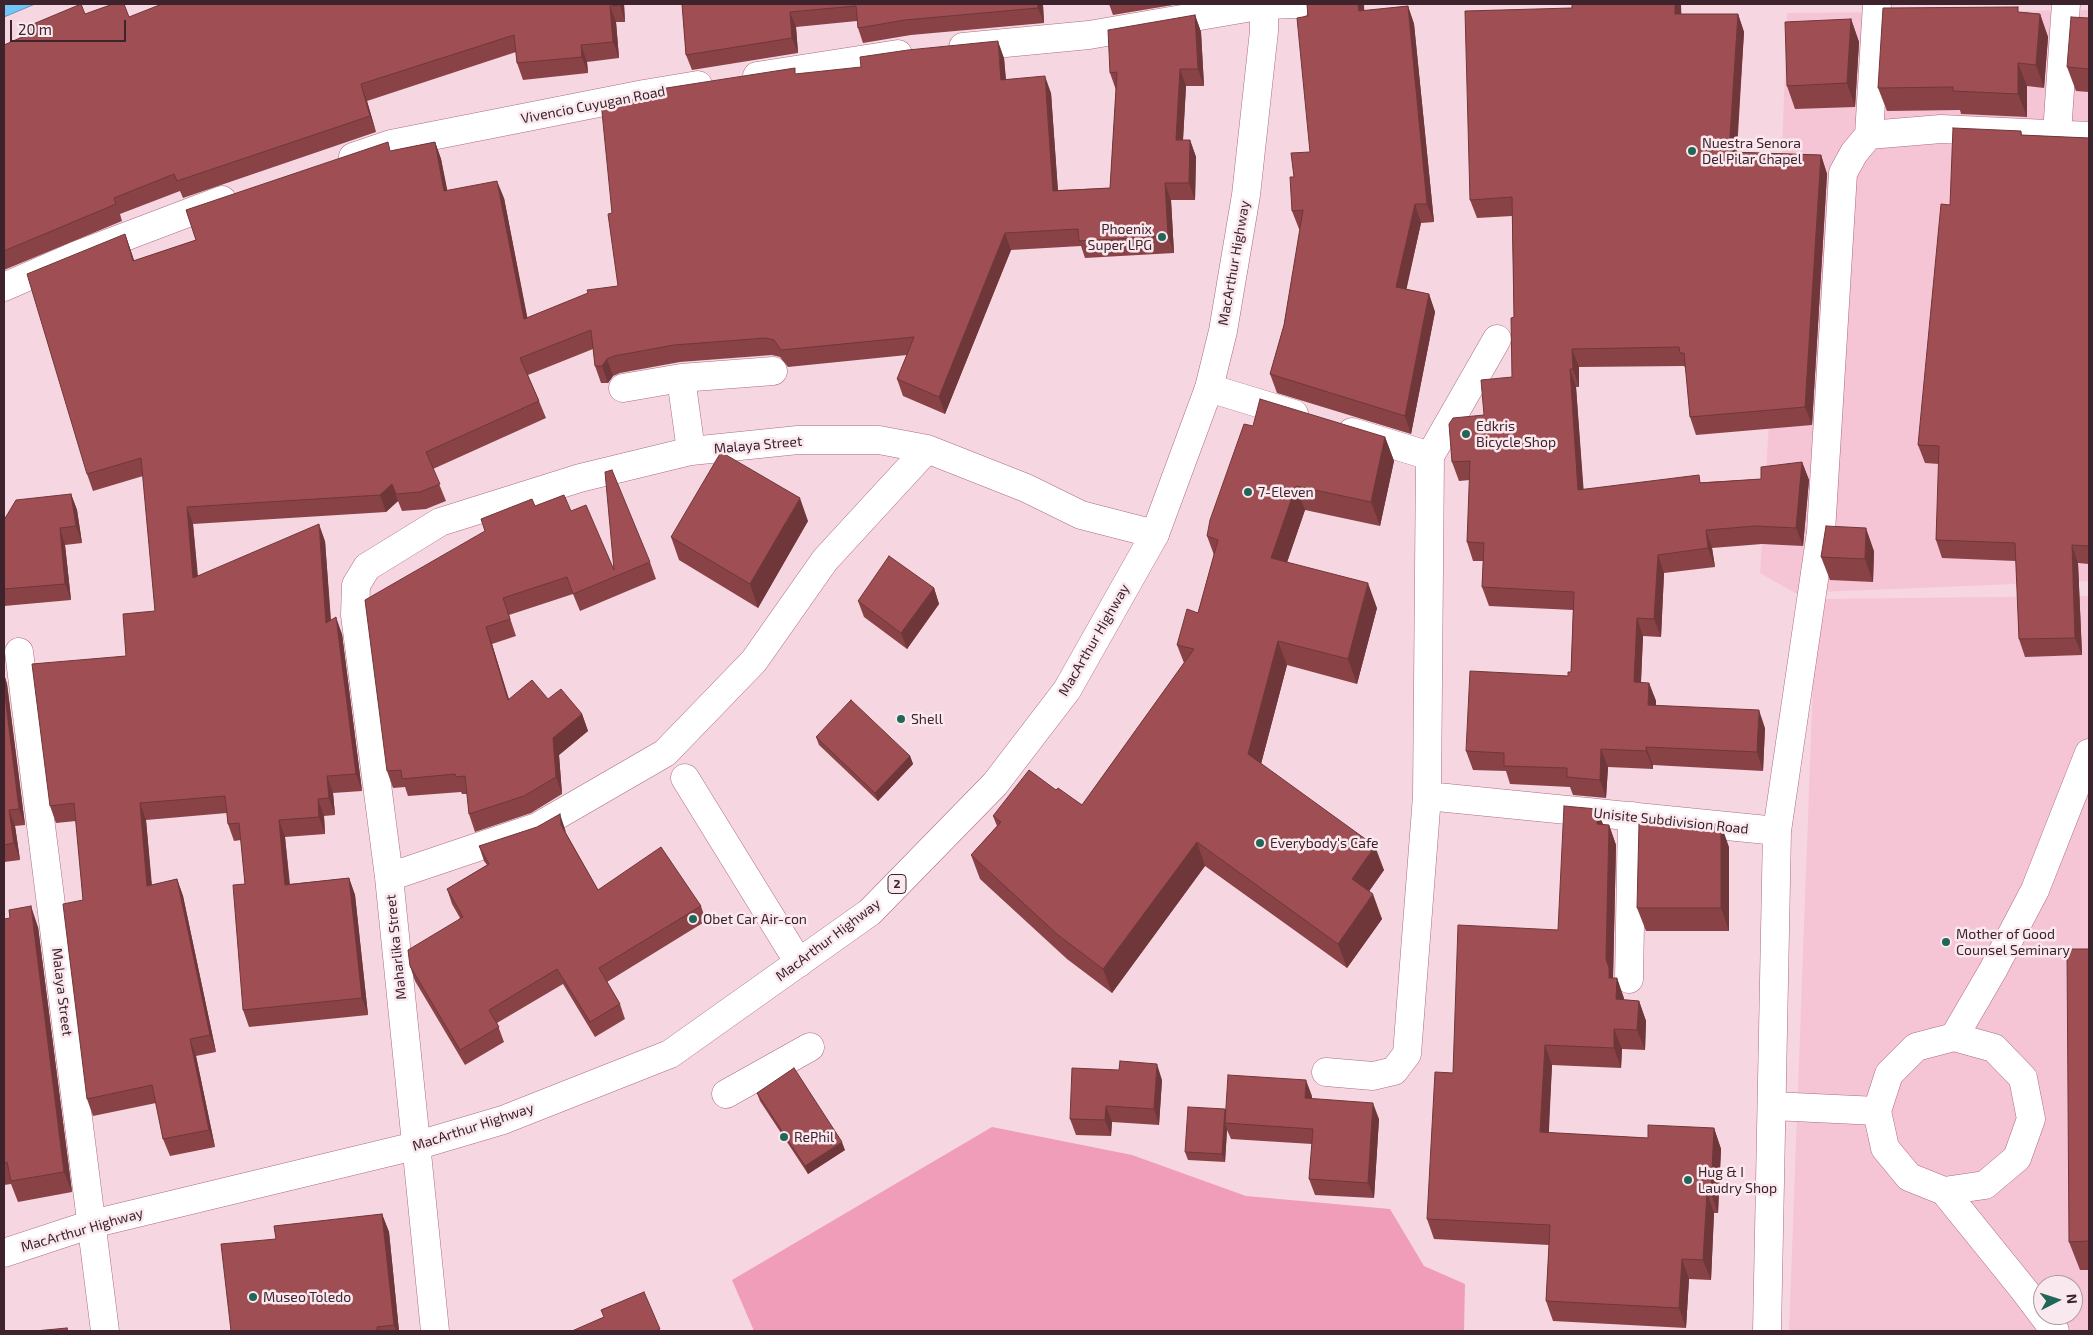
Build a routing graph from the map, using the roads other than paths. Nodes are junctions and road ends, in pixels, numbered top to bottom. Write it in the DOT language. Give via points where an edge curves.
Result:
graph roads {
  1 [pos="1298,4"];
  2 [pos="1877,4"];
  3 [pos="2066,4"];
  4 [pos="1264,5"];
  5 [pos="2057,133"];
  6 [pos="1869,135"];
  7 [pos="2089,136"];
  8 [pos="325,166"];
  9 [pos="250,191"];
  10 [pos="4,287"];
  11 [pos="1497,339"];
  12 [pos="773,371"];
  13 [pos="681,378"];
  14 [pos="623,388"];
  15 [pos="1209,388"];
  16 [pos="927,449"];
  17 [pos="691,451"];
  18 [pos="1430,456"];
  19 [pos="1155,534"];
  20 [pos="367,567"];
  21 [pos="19,652"];
  22 [pos="2089,752"];
  23 [pos="684,778"];
  24 [pos="1427,796"];
  25 [pos="1632,816"];
  26 [pos="1777,831"];
  27 [pos="389,877"];
  28 [pos="798,963"];
  29 [pos="1629,979"];
  30 [pos="1954,1037"];
  31 [pos="810,1047"];
  32 [pos="1326,1072"];
  33 [pos="726,1094"];
  34 [pos="1772,1106"];
  35 [pos="1877,1111"];
  36 [pos="415,1146"];
  37 [pos="1944,1191"];
  38 [pos="92,1224"];
  39 [pos="4,1253"];
  40 [pos="105,1331"];
  41 [pos="435,1331"];
  42 [pos="1767,1331"];
  43 [pos="2054,1331"];
  1 -- 4 [label="main road, Vivencio Cuyugan Road"];
  2 -- 6 [label="main road"];
  3 -- 5 [label="main road"];
  4 -- 8 [label="main road, Vivencio Cuyugan Road" via="1088,35 932,49 644,94 391,144"];
  4 -- 15 [label="main road, MacArthur Highway / 2" via="1246,195 1223,331"];
  5 -- 6 [label="main road" via="1941,129"];
  5 -- 7 [label="main road"];
  6 -- 26 [label="main road" via="1842,173 1821,532"];
  9 -- 10 [label="main road" via="86,251"];
  11 -- 18 [label="main road"];
  12 -- 13 [label="main road"];
  13 -- 14 [label="main road"];
  13 -- 17 [label="main road"];
  15 -- 18 [label="main road"];
  15 -- 19 [label="main road, MacArthur Highway / 2"];
  16 -- 17 [label="main road, Malaya Street" via="879,440 807,440"];
  16 -- 19 [label="main road, Malaya Street" via="1026,488 1081,515"];
  16 -- 27 [label="main road" via="826,560 754,661 665,753 536,826"];
  17 -- 20 [label="main road, Malaya Street" via="580,478 440,522"];
  18 -- 24 [label="main road"];
  19 -- 28 [label="main road, MacArthur Highway / 2" via="1067,690 995,784 870,912"];
  20 -- 27 [label="main road, Maharlika Street" via="356,585 355,615"];
  21 -- 38 [label="main road, Malaya Street"];
  22 -- 30 [label="main road" via="2035,890"];
  23 -- 28 [label="main road"];
  24 -- 25 [label="main road, Unisite Subdivision Road"];
  24 -- 32 [label="main road" via="1407,1054 1394,1071 1373,1076"];
  25 -- 26 [label="main road, Unisite Subdivision Road"];
  25 -- 29 [label="main road"];
  26 -- 34 [label="main road"];
  27 -- 36 [label="main road, Maharlika Street"];
  28 -- 36 [label="main road, MacArthur Highway / 2" via="670,1054 503,1120"];
  30 -- 35 [label="main road" via="1916,1047 1889,1074"];
  30 -- 37 [label="main road" via="1994,1048 2023,1078 2032,1119 2018,1158 1986,1185"];
  31 -- 33 [label="main road"];
  34 -- 35 [label="main road"];
  34 -- 42 [label="main road"];
  35 -- 37 [label="main road" via="1885,1148 1909,1177"];
  36 -- 38 [label="main road, MacArthur Highway / 2"];
  36 -- 41 [label="main road, Maharlika Street"];
  37 -- 43 [label="main road"];
  38 -- 39 [label="main road, MacArthur Highway / 2"];
  38 -- 40 [label="main road, Malaya Street"];
}
